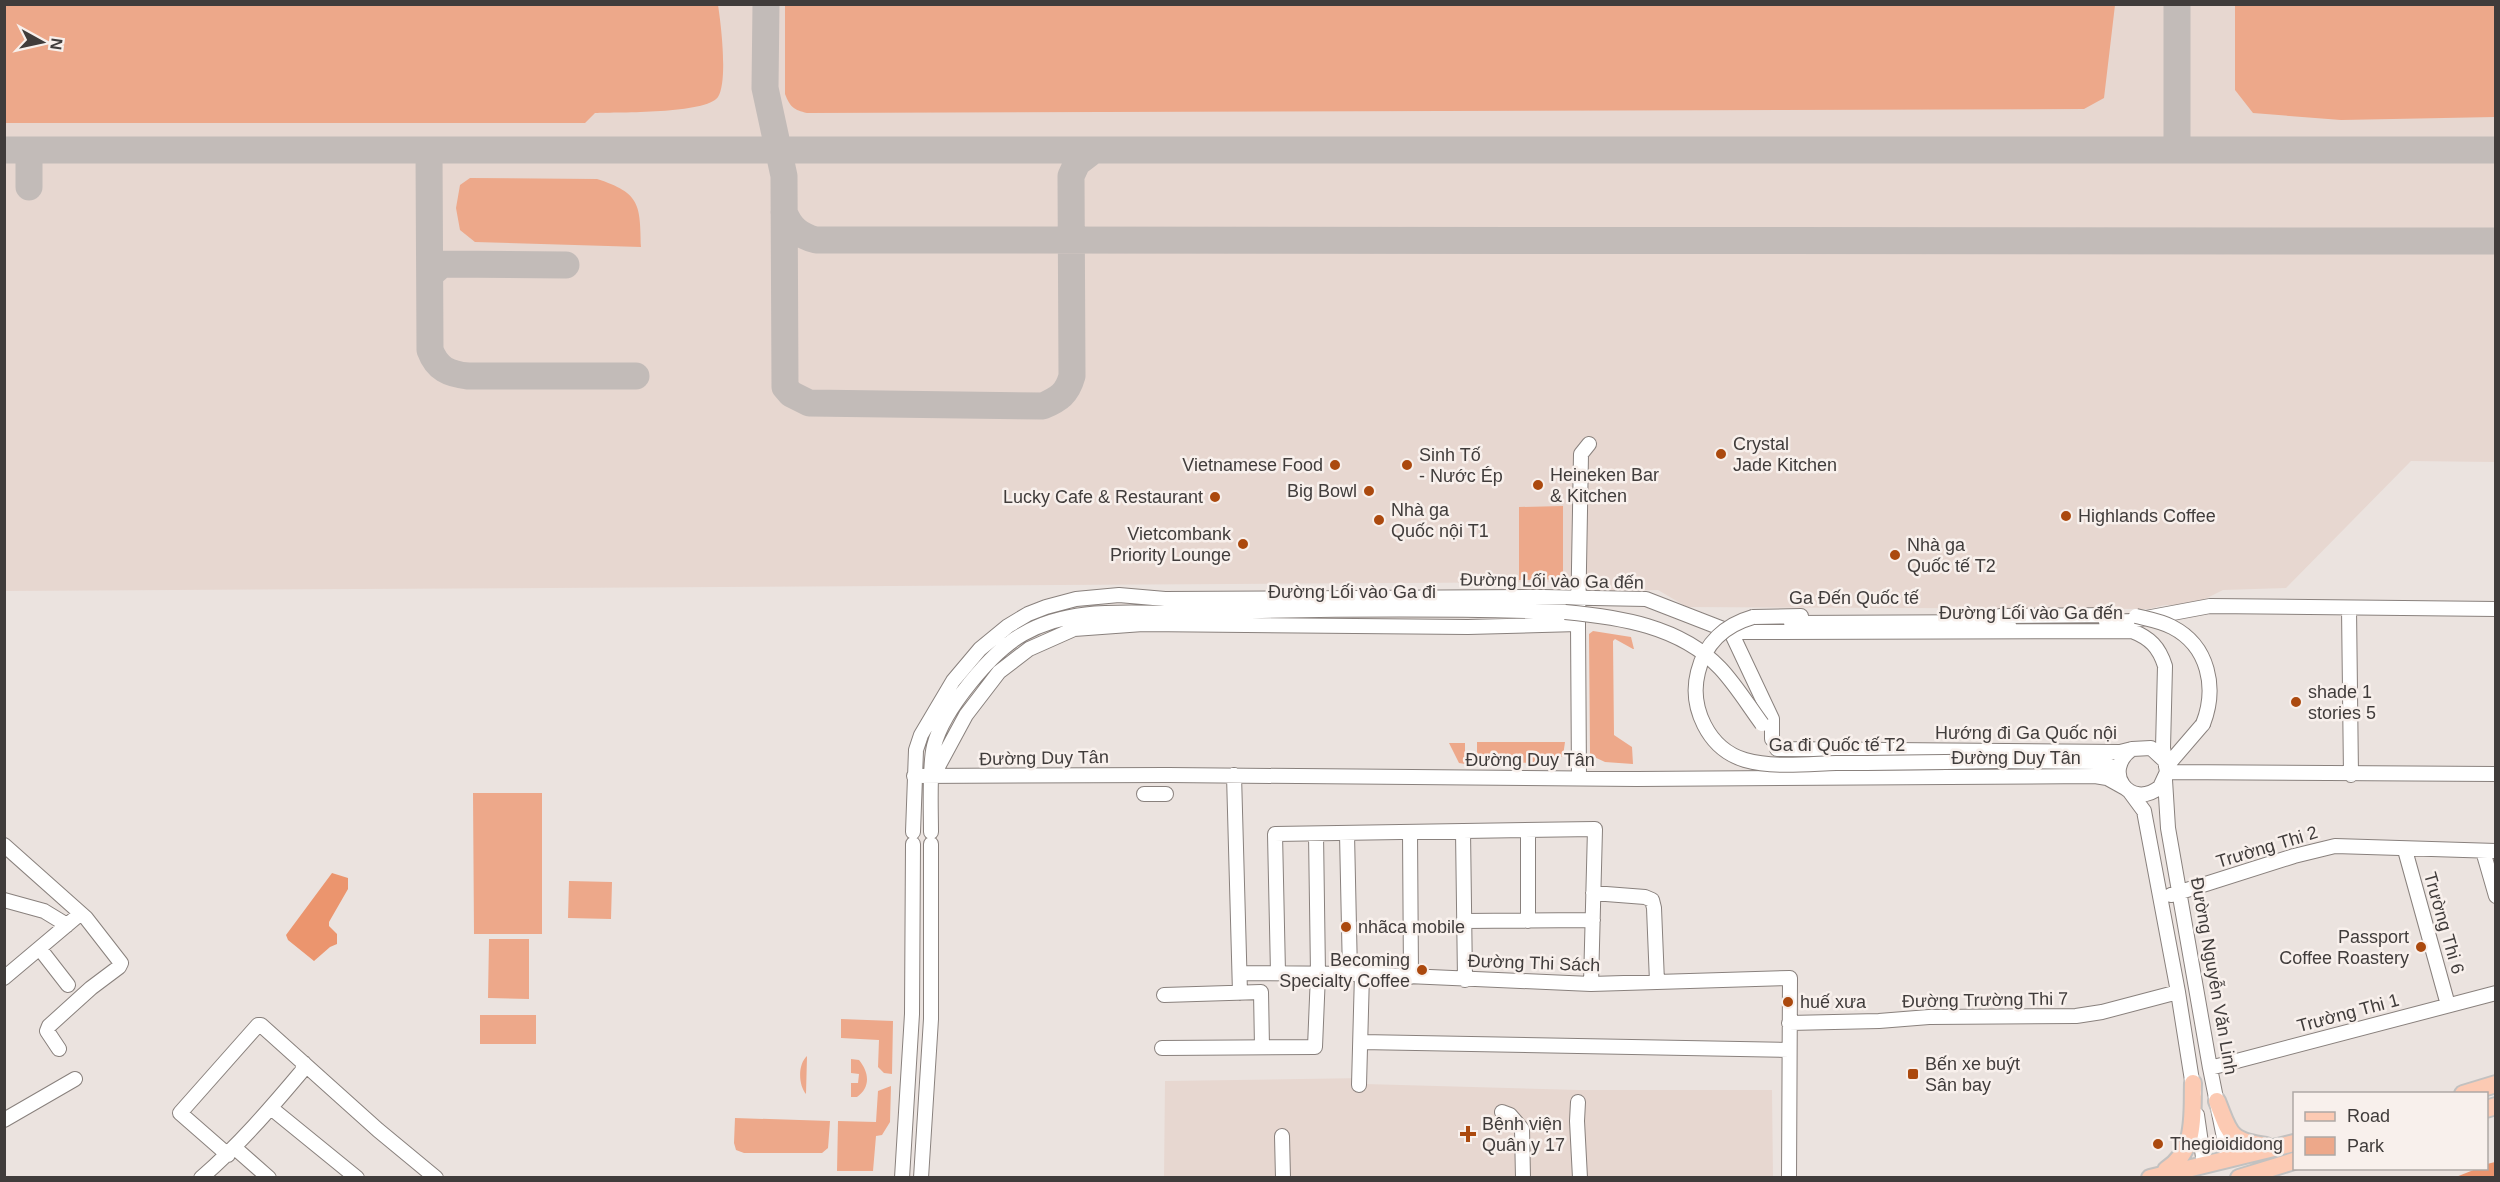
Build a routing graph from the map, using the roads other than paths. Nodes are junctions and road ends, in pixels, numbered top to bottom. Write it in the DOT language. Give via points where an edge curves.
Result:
graph roads {
  1 [pos="1589,444"];
  2 [pos="1580,598"];
  3 [pos="2349,608"];
  4 [pos="2496,609"];
  5 [pos="1753,617"];
  6 [pos="1578,624"];
  7 [pos="2110,626"];
  8 [pos="1731,632"];
  9 [pos="1774,744"];
  10 [pos="2132,749"];
  11 [pos="2166,770"];
  12 [pos="2118,774"];
  13 [pos="2351,774"];
  14 [pos="2496,774"];
  15 [pos="1233,775"];
  16 [pos="914,776"];
  17 [pos="932,777"];
  18 [pos="1776,777"];
  19 [pos="1580,778"];
  20 [pos="2127,790"];
  21 [pos="1144,794"];
  22 [pos="1166,794"];
  23 [pos="1528,830"];
  24 [pos="1463,831"];
  25 [pos="1410,832"];
  26 [pos="1316,834"];
  27 [pos="1347,834"];
  28 [pos="4,845"];
  29 [pos="2405,850"];
  30 [pos="2489,851"];
  31 [pos="2179,892"];
  32 [pos="1593,893"];
  33 [pos="2496,896"];
  34 [pos="2160,898"];
  35 [pos="4,900"];
  36 [pos="80,914"];
  37 [pos="1463,921"];
  38 [pos="1528,921"];
  39 [pos="1593,921"];
  40 [pos="912,924"];
  41 [pos="67,925"];
  42 [pos="931,925"];
  43 [pos="40,949"];
  44 [pos="1240,973"];
  45 [pos="1278,974"];
  46 [pos="1318,974"];
  47 [pos="1356,974"];
  48 [pos="1411,977"];
  49 [pos="4,978"];
  50 [pos="1466,980"];
  51 [pos="1657,982"];
  52 [pos="1591,984"];
  53 [pos="68,985"];
  54 [pos="2178,992"];
  55 [pos="1240,993"];
  56 [pos="2496,993"];
  57 [pos="1164,994"];
  58 [pos="2448,1005"];
  59 [pos="1789,1023"];
  60 [pos="1361,1042"];
  61 [pos="1262,1047"];
  62 [pos="1162,1048"];
  63 [pos="59,1049"];
  64 [pos="1789,1050"];
  65 [pos="304,1063"];
  66 [pos="2210,1068"];
  67 [pos="75,1079"];
  68 [pos="2193,1083"];
  69 [pos="2496,1084"];
  70 [pos="1359,1085"];
  71 [pos="2470,1092"];
  72 [pos="2217,1101"];
  73 [pos="1578,1102"];
  74 [pos="271,1108"];
  75 [pos="1502,1112"];
  76 [pos="4,1120"];
  77 [pos="1282,1136"];
  78 [pos="2293,1144"];
  79 [pos="2276,1148"];
  80 [pos="231,1151"];
  81 [pos="2229,1158"];
  82 [pos="2293,1162"];
  83 [pos="2205,1171"];
  84 [pos="2261,1173"];
  85 [pos="2154,1176"];
  86 [pos="201,1178"];
  87 [pos="269,1178"];
  88 [pos="357,1178"];
  89 [pos="436,1178"];
  90 [pos="902,1178"];
  91 [pos="921,1178"];
  92 [pos="1283,1178"];
  93 [pos="1523,1178"];
  94 [pos="1580,1178"];
  95 [pos="1789,1178"];
  96 [pos="2232,1178"];
  97 [pos="2239,1178"];
  1 -- 2 [label="street" via="1581,454"];
  2 -- 6 [label="street"];
  2 -- 8 [label="street, Đường Lối vào Ga đến" via="1646,599"];
  2 -- 16 [label="street, Đường Lối vào Ga đến" via="1119,595 1060,603 1008,626 964,667 921,735"];
  3 -- 4 [label="street"];
  3 -- 7 [label="street" via="2210,606"];
  3 -- 13 [label="street"];
  5 -- 11 [label="street, Ga Đến Quốc tế, bridge" via="2136,616 2171,626 2182,632 2201,654 2211,688 2203,724"];
  5 -- 12 [label="street, Ga đi Quốc tế T2, bridge" via="1730,626 1701,659 1695,697 1708,731 1728,752 1743,760 1784,764 2096,762 2114,767"];
  6 -- 17 [label="street" via="1143,624 1074,629 1029,649 999,672 966,715"];
  6 -- 19 [label="street"];
  7 -- 8 [label="street" via="1754,623"];
  7 -- 11 [label="street, Đường Lối vào Ga đến" via="2144,635 2161,654"];
  8 -- 9 [label="street" via="1772,719"];
  9 -- 10 [label="street, Hướng đi Ga Quốc nội" via="2120,752"];
  9 -- 17 [label="street, Đường Lối vào Ga đi, bridge" via="1719,667 1683,642 1639,623 1606,616 1565,612 1111,612 1062,618 1022,635 998,653 975,676 938,735 933,747"];
  9 -- 18 [label="street"];
  10 -- 11 [label="street" via="2151,748"];
  10 -- 12 [label="street" via="2121,759"];
  11 -- 13 [label="street"];
  11 -- 20 [label="street" via="2154,792 2138,795"];
  11 -- 31 [label="street, Đường Nguyễn Văn Linh" via="2165,808"];
  12 -- 20 [label="street"];
  13 -- 14 [label="street"];
  15 -- 17 [label="street, Đường Duy Tân"];
  15 -- 19 [label="street, Đường Duy Tân"];
  15 -- 44 [label="street"];
  16 -- 17 [label="street, Đường Duy Tân"];
  16 -- 40 [label="street"];
  17 -- 42 [label="street"];
  18 -- 19 [label="street, Đường Duy Tân"];
  18 -- 20 [label="street, Đường Duy Tân" via="2094,776 2107,778"];
  20 -- 34 [label="street" via="2144,812"];
  21 -- 22 [label="street"];
  23 -- 24 [label="street"];
  23 -- 32 [label="street" via="1595,829"];
  23 -- 38 [label="street"];
  24 -- 25 [label="street"];
  24 -- 37 [label="street"];
  25 -- 27 [label="street"];
  25 -- 48 [label="street"];
  26 -- 27 [label="street"];
  26 -- 45 [label="street" via="1275,834"];
  26 -- 46 [label="street"];
  27 -- 47 [label="street"];
  28 -- 36 [label="street"];
  29 -- 30 [label="street, Trường Thi 2"];
  29 -- 31 [label="street, Trường Thi 2" via="2323,847"];
  29 -- 58 [label="street, Trường Thi 6"];
  30 -- 33 [label="street"];
  31 -- 34 [label="street, Trường Thi 2"];
  31 -- 66 [label="street, Đường Nguyễn Văn Linh"];
  32 -- 39 [label="street"];
  32 -- 51 [label="street" via="1652,900"];
  34 -- 54 [label="street"];
  35 -- 41 [label="street" via="48,913"];
  36 -- 41 [label="street"];
  36 -- 63 [label="street" via="121,963 48,1027"];
  37 -- 38 [label="street"];
  37 -- 50 [label="street"];
  38 -- 39 [label="street"];
  39 -- 52 [label="street"];
  40 -- 42 [label="street"];
  40 -- 90 [label="street" via="912,1014"];
  41 -- 43 [label="street"];
  42 -- 91 [label="street" via="931,1019"];
  43 -- 49 [label="street"];
  43 -- 53 [label="street"];
  44 -- 45 [label="street, Đường Thi Sách"];
  44 -- 55 [label="street"];
  45 -- 46 [label="street, Đường Thi Sách"];
  46 -- 47 [label="street, Đường Thi Sách"];
  46 -- 61 [label="street" via="1315,1047"];
  47 -- 48 [label="street, Đường Thi Sách"];
  47 -- 60 [label="street"];
  48 -- 50 [label="street, Đường Thi Sách"];
  50 -- 52 [label="street, Đường Thi Sách"];
  51 -- 52 [label="street, Đường Thi Sách"];
  51 -- 59 [label="street, Đường Thi Sách" via="1790,978"];
  54 -- 59 [label="street, Đường Trường Thi 7" via="2076,1016"];
  54 -- 68 [label="street"];
  55 -- 57 [label="street"];
  55 -- 61 [label="street" via="1261,992"];
  56 -- 58 [label="street, Trường Thi 1"];
  58 -- 66 [label="street, Trường Thi 1"];
  59 -- 64 [label="street"];
  60 -- 64 [label="street"];
  60 -- 70 [label="street"];
  61 -- 62 [label="street"];
  64 -- 95 [label="street"];
  65 -- 74 [label="street" via="302,1071"];
  65 -- 80 [label="street" via="264,1025 258,1025 180,1113"];
  65 -- 89 [label="street"];
  66 -- 72 [label="street, Đường Nguyễn Văn Linh"];
  67 -- 76 [label="street"];
  68 -- 83 [label="street"];
  68 -- 85 [label="main road" via="2187,1149 2180,1159"];
  69 -- 71 [label="main road"];
  72 -- 79 [label="main road" via="2230,1133 2238,1140"];
  72 -- 81 [label="street, Đường Nguyễn Văn Linh"];
  73 -- 94 [label="street"];
  74 -- 80 [label="street"];
  74 -- 88 [label="street"];
  75 -- 93 [label="street" via="1522,1129"];
  77 -- 92 [label="street"];
  78 -- 79 [label="main road"];
  79 -- 81 [label="main road"];
  80 -- 86 [label="street"];
  80 -- 87 [label="street"];
  81 -- 83 [label="main road"];
  81 -- 96 [label="main road, Đường Nguyễn Văn Linh"];
  82 -- 84 [label="main road"];
  83 -- 85 [label="main road"];
  84 -- 97 [label="main road"];
}
